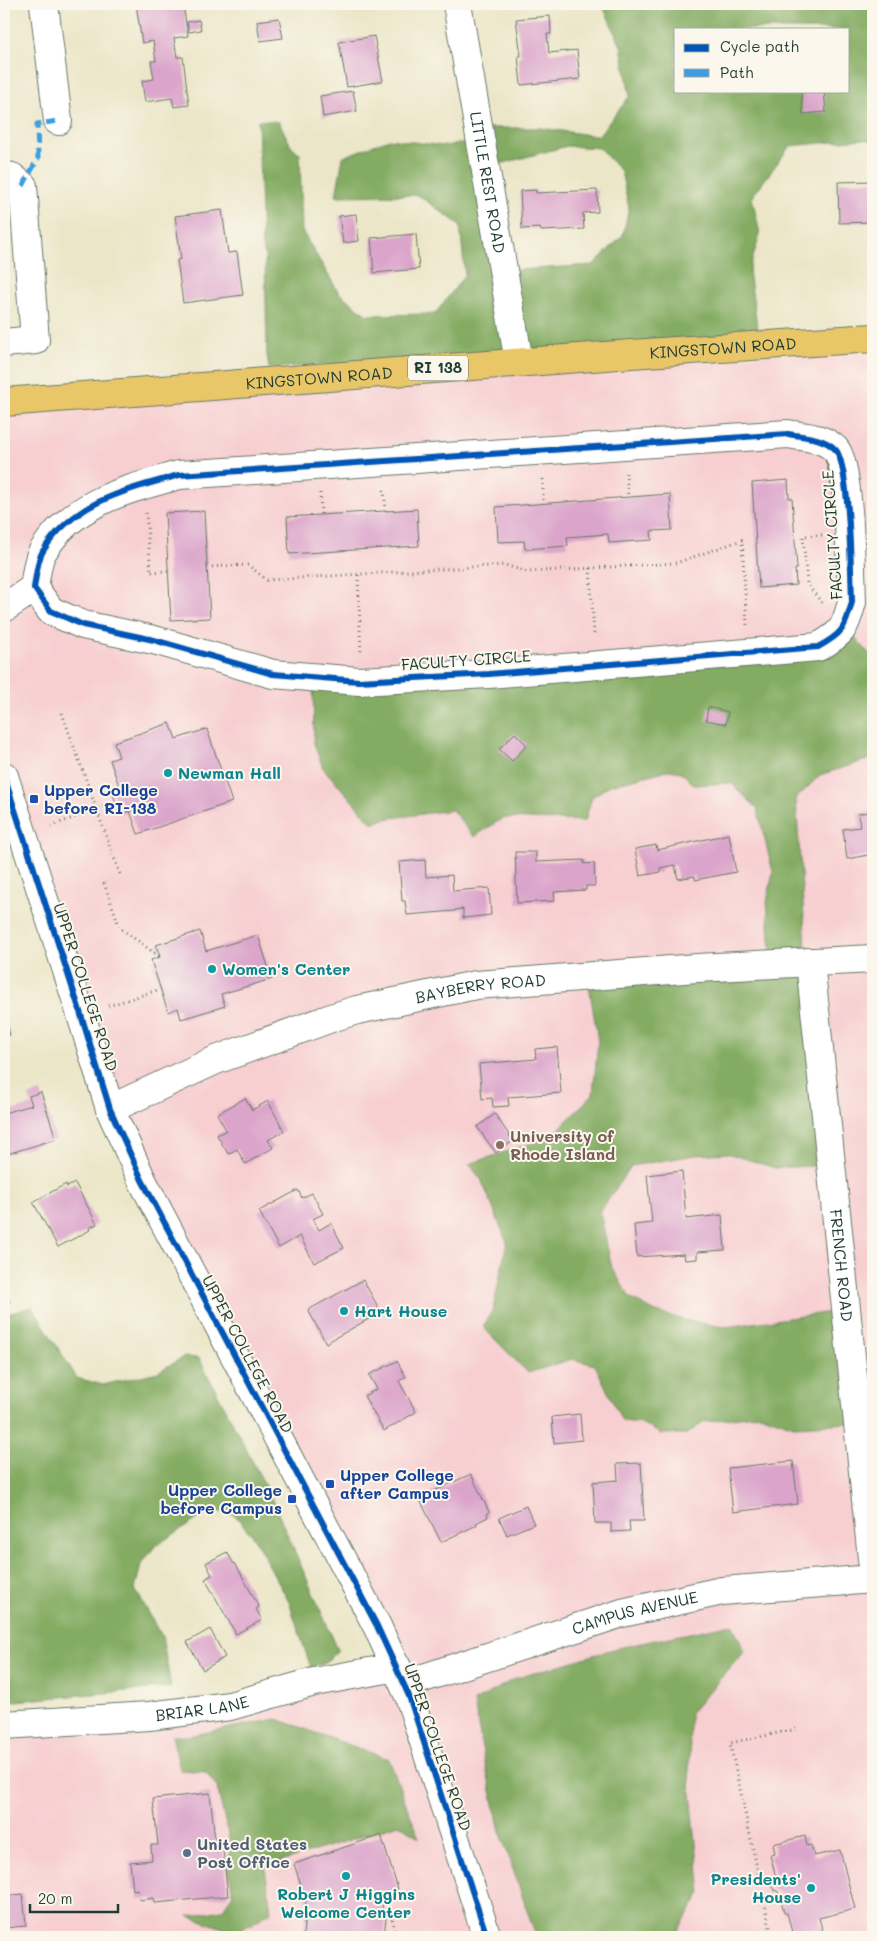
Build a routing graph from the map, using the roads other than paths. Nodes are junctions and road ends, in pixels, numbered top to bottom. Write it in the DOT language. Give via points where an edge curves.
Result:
graph roads {
  1 [pos="44,4"];
  2 [pos="457,4"];
  3 [pos="58,121"];
  4 [pos="4,175"];
  5 [pos="873,338"];
  6 [pos="4,344"];
  7 [pos="519,362"];
  8 [pos="4,402"];
  9 [pos="34,588"];
  10 [pos="4,608"];
  11 [pos="4,776"];
  12 [pos="873,959"];
  13 [pos="810,962"];
  14 [pos="110,1109"];
  15 [pos="873,1568"];
  16 [pos="873,1579"];
  17 [pos="401,1676"];
  18 [pos="4,1725"];
  19 [pos="487,1937"];
  1 -- 3 [label="street"];
  2 -- 7 [label="street, LITTLE REST ROAD"];
  4 -- 6 [label="street" via="12,176 23,186 35,340"];
  5 -- 7 [label="main road, KINGSTOWN ROAD / RI 138"];
  7 -- 8 [label="main road, KINGSTOWN ROAD / RI 138"];
  9 -- 9 [label="street, FACULTY CIRCLE" via="51,610 83,625 154,640 273,674 359,681 489,674 818,647 837,637 852,602 844,473 836,450 821,439 788,434 180,475 129,489 88,506 66,523 42,552"];
  9 -- 10 [label="street"];
  11 -- 14 [label="street, UPPER COLLEGE ROAD"];
  12 -- 13 [label="street, BAYBERRY ROAD"];
  13 -- 14 [label="street, BAYBERRY ROAD" via="476,985 334,1017 216,1060"];
  13 -- 15 [label="street, FRENCH ROAD"];
  14 -- 17 [label="street, UPPER COLLEGE ROAD" via="142,1180"];
  16 -- 17 [label="street, CAMPUS AVENUE" via="722,1591 622,1613"];
  17 -- 18 [label="street, BRIAR LANE" via="314,1682 230,1706 148,1716"];
  17 -- 19 [label="street, UPPER COLLEGE ROAD"];
}
